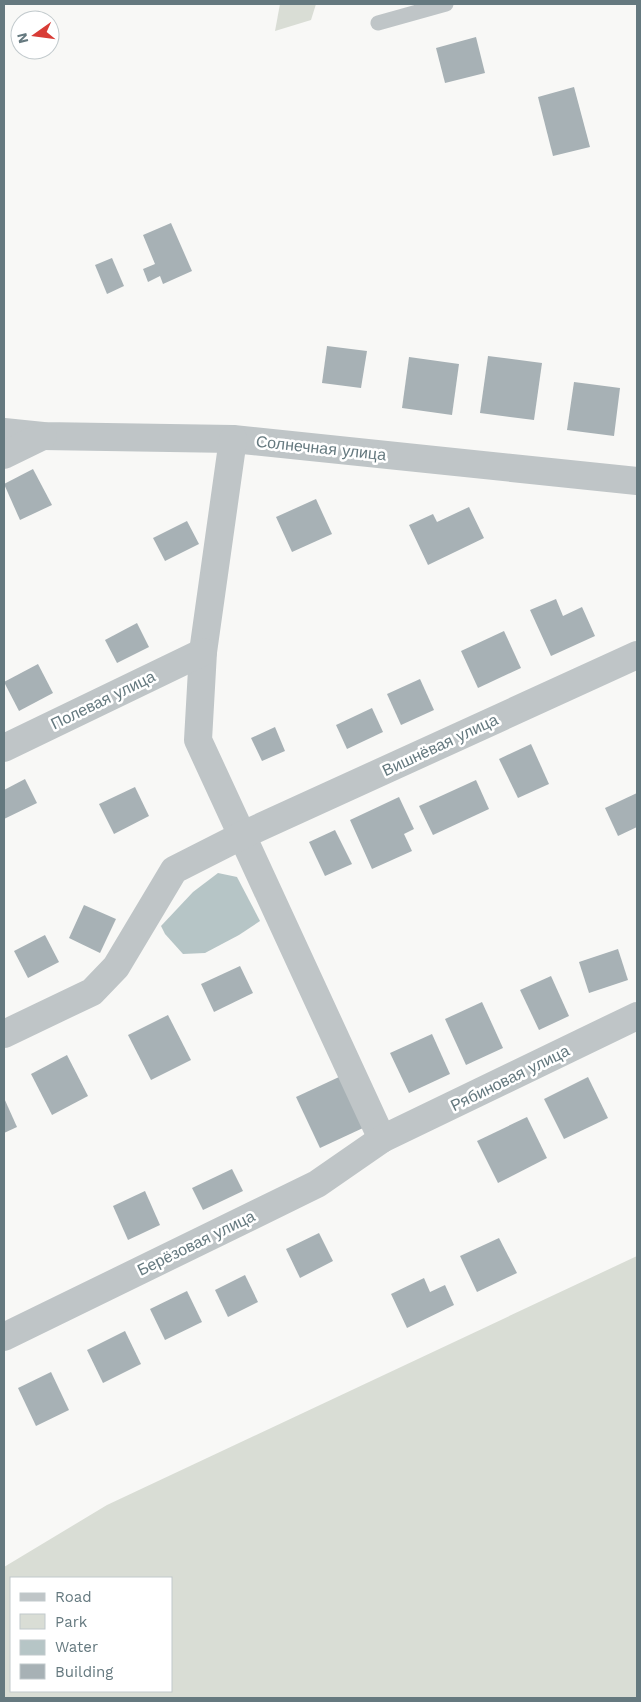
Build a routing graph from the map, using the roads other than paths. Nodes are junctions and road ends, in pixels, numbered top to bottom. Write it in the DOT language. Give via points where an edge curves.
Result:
graph roads {
  1 [pos="446,4"];
  2 [pos="378,23"];
  3 [pos="4,432"];
  4 [pos="43,436"];
  5 [pos="233,439"];
  6 [pos="4,455"];
  7 [pos="637,481"];
  8 [pos="203,652"];
  9 [pos="637,655"];
  10 [pos="4,748"];
  11 [pos="243,835"];
  12 [pos="637,1016"];
  13 [pos="4,1034"];
  14 [pos="382,1139"];
  15 [pos="4,1337"];
  1 -- 2 [label="lane"];
  3 -- 4 [label="street, Солнечная улица"];
  4 -- 5 [label="street, Солнечная улица"];
  4 -- 6 [label="street"];
  5 -- 7 [label="street, Солнечная улица"];
  5 -- 8 [label="street"];
  8 -- 10 [label="street, Полевая улица"];
  8 -- 11 [label="street" via="198,740"];
  9 -- 11 [label="street, Вишнёвая улица"];
  11 -- 13 [label="street, Вишнёвая улица" via="174,870 116,967 92,992"];
  11 -- 14 [label="street"];
  12 -- 14 [label="street, Рябиновая улица"];
  14 -- 15 [label="street, Берёзовая улица" via="316,1184"];
}
